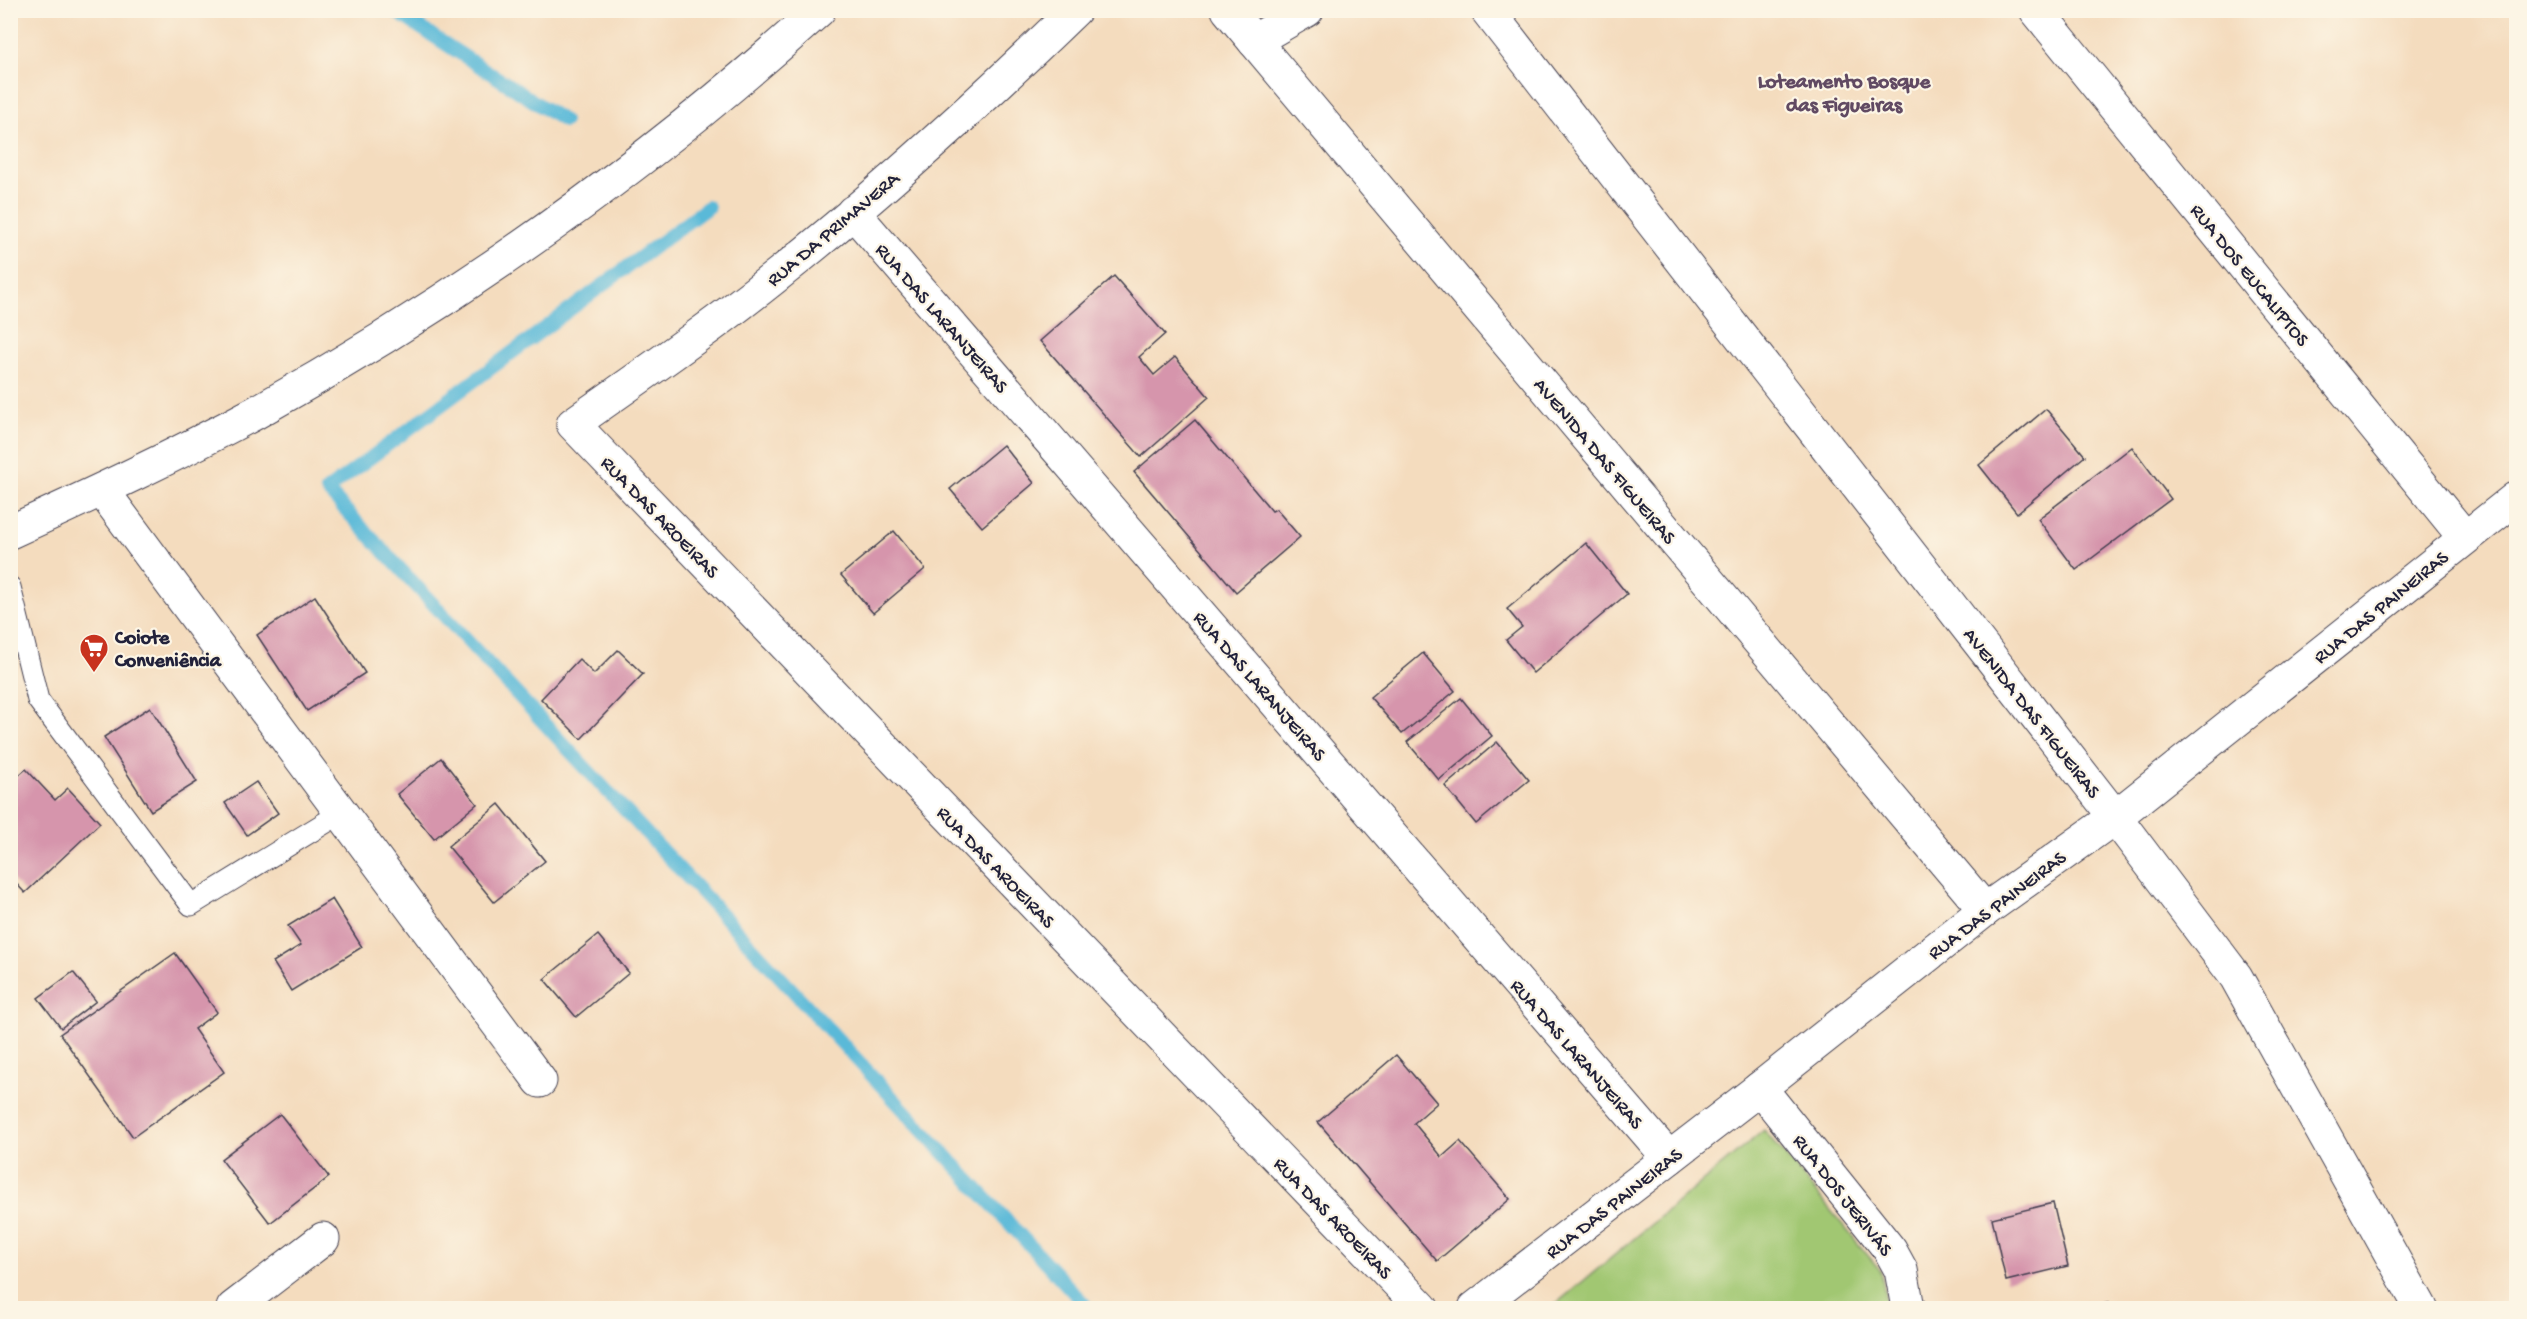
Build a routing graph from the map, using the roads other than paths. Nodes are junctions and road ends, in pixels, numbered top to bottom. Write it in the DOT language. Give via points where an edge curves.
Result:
graph roads {
  1 [pos="819,10"];
  2 [pos="1075,10"];
  3 [pos="1228,10"];
  4 [pos="1307,10"];
  5 [pos="1488,10"];
  6 [pos="2036,10"];
  7 [pos="1254,41"];
  8 [pos="853,212"];
  9 [pos="573,424"];
  10 [pos="102,490"];
  11 [pos="2517,498"];
  12 [pos="10,532"];
  13 [pos="2465,538"];
  14 [pos="10,587"];
  15 [pos="341,813"];
  16 [pos="2115,817"];
  17 [pos="1985,910"];
  18 [pos="540,1081"];
  19 [pos="1760,1088"];
  20 [pos="1669,1158"];
  21 [pos="323,1239"];
  22 [pos="233,1308"];
  23 [pos="1422,1308"];
  24 [pos="1475,1308"];
  25 [pos="1908,1308"];
  26 [pos="2421,1308"];
  1 -- 10 [label="street" via="669,139 502,261 383,338 254,413"];
  2 -- 8 [label="street, RUA DA PRIMAVERA" via="949,129"];
  3 -- 7 [label="street, AVENIDA DAS FIGUEIRAS"];
  4 -- 7 [label="street"];
  5 -- 16 [label="street, AVENIDA DAS FIGUEIRAS"];
  6 -- 13 [label="street, RUA DOS EUCALIPTOS"];
  7 -- 17 [label="street, AVENIDA DAS FIGUEIRAS"];
  8 -- 9 [label="street, RUA DA PRIMAVERA" via="696,338"];
  8 -- 20 [label="street, RUA DAS LARANJEIRAS"];
  9 -- 23 [label="street, RUA DAS AROEIRAS"];
  10 -- 12 [label="street"];
  10 -- 15 [label="street"];
  11 -- 13 [label="street, RUA DAS PAINEIRAS"];
  13 -- 16 [label="street, RUA DAS PAINEIRAS"];
  14 -- 15 [label="lane" via="39,700 191,905"];
  15 -- 18 [label="street"];
  16 -- 17 [label="street, RUA DAS PAINEIRAS"];
  16 -- 26 [label="street, AVENIDA DAS FIGUEIRAS" via="2236,977"];
  17 -- 19 [label="street, RUA DAS PAINEIRAS"];
  19 -- 20 [label="street, RUA DAS PAINEIRAS"];
  19 -- 25 [label="street, RUA DOS JERIVÁS" via="1890,1250 1901,1270"];
  20 -- 24 [label="street, RUA DAS PAINEIRAS"];
  21 -- 22 [label="street"];
}
